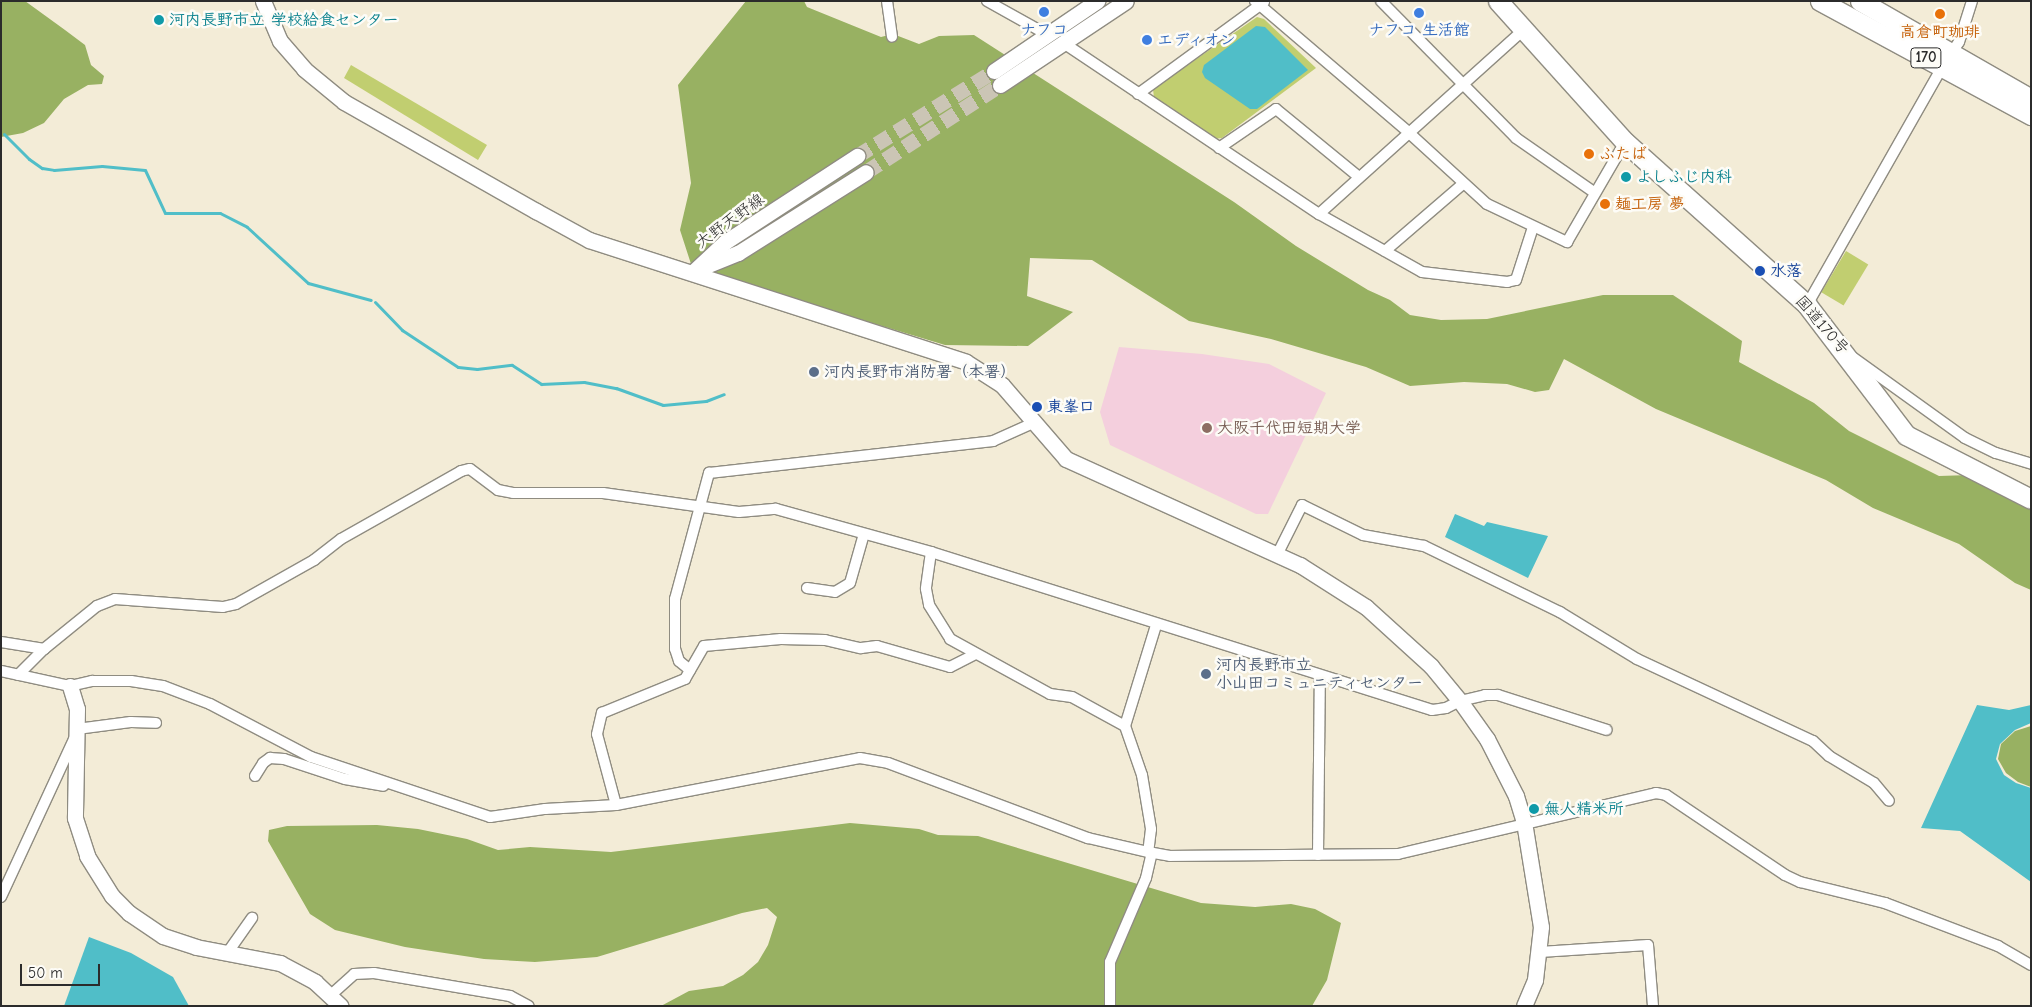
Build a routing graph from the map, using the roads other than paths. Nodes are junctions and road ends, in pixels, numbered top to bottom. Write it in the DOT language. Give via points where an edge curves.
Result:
graph roads {
  1 [pos="263,1"];
  2 [pos="888,1"];
  3 [pos="987,1"];
  4 [pos="1097,1"];
  5 [pos="1126,1"];
  6 [pos="1381,1"];
  7 [pos="1498,1"];
  8 [pos="1820,1"];
  9 [pos="1860,1"];
  10 [pos="1972,1"];
  11 [pos="1260,3"];
  12 [pos="1523,30"];
  13 [pos="1048,34"];
  14 [pos="892,37"];
  15 [pos="1065,44"];
  16 [pos="1947,61"];
  17 [pos="1462,84"];
  18 [pos="1138,94"];
  19 [pos="2031,99"];
  20 [pos="2031,114"];
  21 [pos="1408,131"];
  22 [pos="1625,142"];
  23 [pos="1219,148"];
  24 [pos="857,156"];
  25 [pos="866,172"];
  26 [pos="1359,177"];
  27 [pos="1463,184"];
  28 [pos="1596,193"];
  29 [pos="1319,214"];
  30 [pos="1533,226"];
  31 [pos="1385,251"];
  32 [pos="692,272"];
  33 [pos="1807,305"];
  34 [pos="1848,356"];
  35 [pos="1033,423"];
  36 [pos="2031,464"];
  37 [pos="2031,499"];
  38 [pos="698,504"];
  39 [pos="864,534"];
  40 [pos="931,552"];
  41 [pos="1277,555"];
  42 [pos="807,588"];
  43 [pos="1156,626"];
  44 [pos="1,642"];
  45 [pos="44,649"];
  46 [pos="976,654"];
  47 [pos="690,670"];
  48 [pos="1,672"];
  49 [pos="18,675"];
  50 [pos="1320,676"];
  51 [pos="70,686"];
  52 [pos="1460,701"];
  53 [pos="156,723"];
  54 [pos="1125,726"];
  55 [pos="1607,730"];
  56 [pos="77,731"];
  57 [pos="255,776"];
  58 [pos="420,792"];
  59 [pos="1889,801"];
  60 [pos="616,805"];
  61 [pos="1524,822"];
  62 [pos="1150,853"];
  63 [pos="1318,854"];
  64 [pos="1,897"];
  65 [pos="252,918"];
  66 [pos="228,952"];
  67 [pos="1540,952"];
  68 [pos="2031,965"];
  69 [pos="336,1000"];
  70 [pos="529,1006"];
  71 [pos="1110,1006"];
  72 [pos="1524,1006"];
  73 [pos="1653,1006"];
  1 -- 32 [label="street" via="280,40 304,69 344,102 589,240"];
  2 -- 14 [label="street"];
  3 -- 13 [label="street"];
  4 -- 13 [label="street"];
  5 -- 15 [label="street"];
  6 -- 17 [label="street"];
  7 -- 12 [label="highway, 国道170号"];
  8 -- 16 [label="highway, 170"];
  9 -- 16 [label="highway, 170"];
  10 -- 16 [label="street" via="1966,29"];
  11 -- 18 [label="street"];
  11 -- 21 [label="street"];
  12 -- 17 [label="street"];
  12 -- 22 [label="highway, 国道170号"];
  13 -- 15 [label="street" via="997,78"];
  15 -- 18 [label="street"];
  16 -- 19 [label="highway, 170"];
  16 -- 20 [label="highway, 170"];
  16 -- 33 [label="street"];
  17 -- 21 [label="street"];
  17 -- 28 [label="street" via="1516,138"];
  18 -- 23 [label="street"];
  21 -- 26 [label="street"];
  21 -- 27 [label="street"];
  22 -- 28 [label="street"];
  22 -- 33 [label="highway, 国道170号"];
  23 -- 26 [label="street" via="1276,109"];
  23 -- 29 [label="street"];
  24 -- 32 [label="street, 大野天野線" via="726,242"];
  25 -- 32 [label="street, 大野天野線" via="738,252"];
  26 -- 29 [label="street"];
  27 -- 30 [label="street" via="1487,204"];
  27 -- 31 [label="street"];
  28 -- 30 [label="street" via="1567,242"];
  29 -- 31 [label="street"];
  30 -- 31 [label="street" via="1516,280 1507,282 1422,272"];
  32 -- 35 [label="street" via="966,362 1002,385"];
  33 -- 34 [label="highway, 国道170号"];
  34 -- 36 [label="street" via="1856,358 1965,438 1996,453"];
  34 -- 37 [label="highway, 国道170号" via="1906,435"];
  35 -- 38 [label="street" via="993,441 720,470 709,473"];
  35 -- 41 [label="street" via="1066,459"];
  38 -- 39 [label="street" via="739,512 776,509"];
  38 -- 45 [label="street" via="603,493 513,493 498,490 470,469 461,471 236,604 223,606 115,599 97,606"];
  38 -- 47 [label="street" via="675,599 673,627 679,661"];
  39 -- 40 [label="street"];
  39 -- 42 [label="street" via="850,583 835,592"];
  40 -- 43 [label="street"];
  40 -- 46 [label="street" via="926,589 929,605 950,639"];
  41 -- 52 [label="street" via="1330,582 1366,606 1431,666"];
  41 -- 59 [label="street" via="1302,505 1363,535 1424,546 1560,612 1637,659 1814,741 1829,756 1874,783"];
  43 -- 50 [label="street"];
  43 -- 54 [label="street"];
  44 -- 45 [label="street"];
  45 -- 49 [label="street"];
  46 -- 47 [label="street" via="950,667 877,646 861,648 825,640 782,639 704,646"];
  46 -- 54 [label="street" via="1050,694 1072,697"];
  47 -- 60 [label="street" via="685,679 602,713 597,734"];
  48 -- 49 [label="street"];
  49 -- 51 [label="street"];
  50 -- 52 [label="street" via="1432,710"];
  50 -- 63 [label="street"];
  51 -- 56 [label="street" via="77,709"];
  51 -- 58 [label="street" via="92,681 132,681 163,686 210,704 311,757"];
  52 -- 55 [label="street" via="1498,694"];
  52 -- 61 [label="street" via="1505,770"];
  53 -- 56 [label="street" via="131,722"];
  54 -- 62 [label="street" via="1143,784 1151,829"];
  56 -- 64 [label="street"];
  56 -- 66 [label="street" via="75,818 87,856 112,896 129,913 163,936 196,947"];
  57 -- 58 [label="street" via="262,763 270,758 284,759 345,779 405,792"];
  58 -- 60 [label="street" via="490,817 545,809"];
  60 -- 62 [label="street" via="860,758 888,763 1088,838"];
  61 -- 63 [label="street" via="1398,854"];
  61 -- 67 [label="street" via="1541,927"];
  61 -- 68 [label="street" via="1569,816 1639,796 1666,795 1784,875 1885,903 1998,946"];
  62 -- 63 [label="street"];
  62 -- 71 [label="street" via="1140,895 1110,962"];
  65 -- 66 [label="street"];
  66 -- 69 [label="street" via="280,963"];
  67 -- 72 [label="street" via="1535,980"];
  67 -- 73 [label="street" via="1648,946"];
  69 -- 70 [label="street" via="354,974 374,973 510,996"];
}
